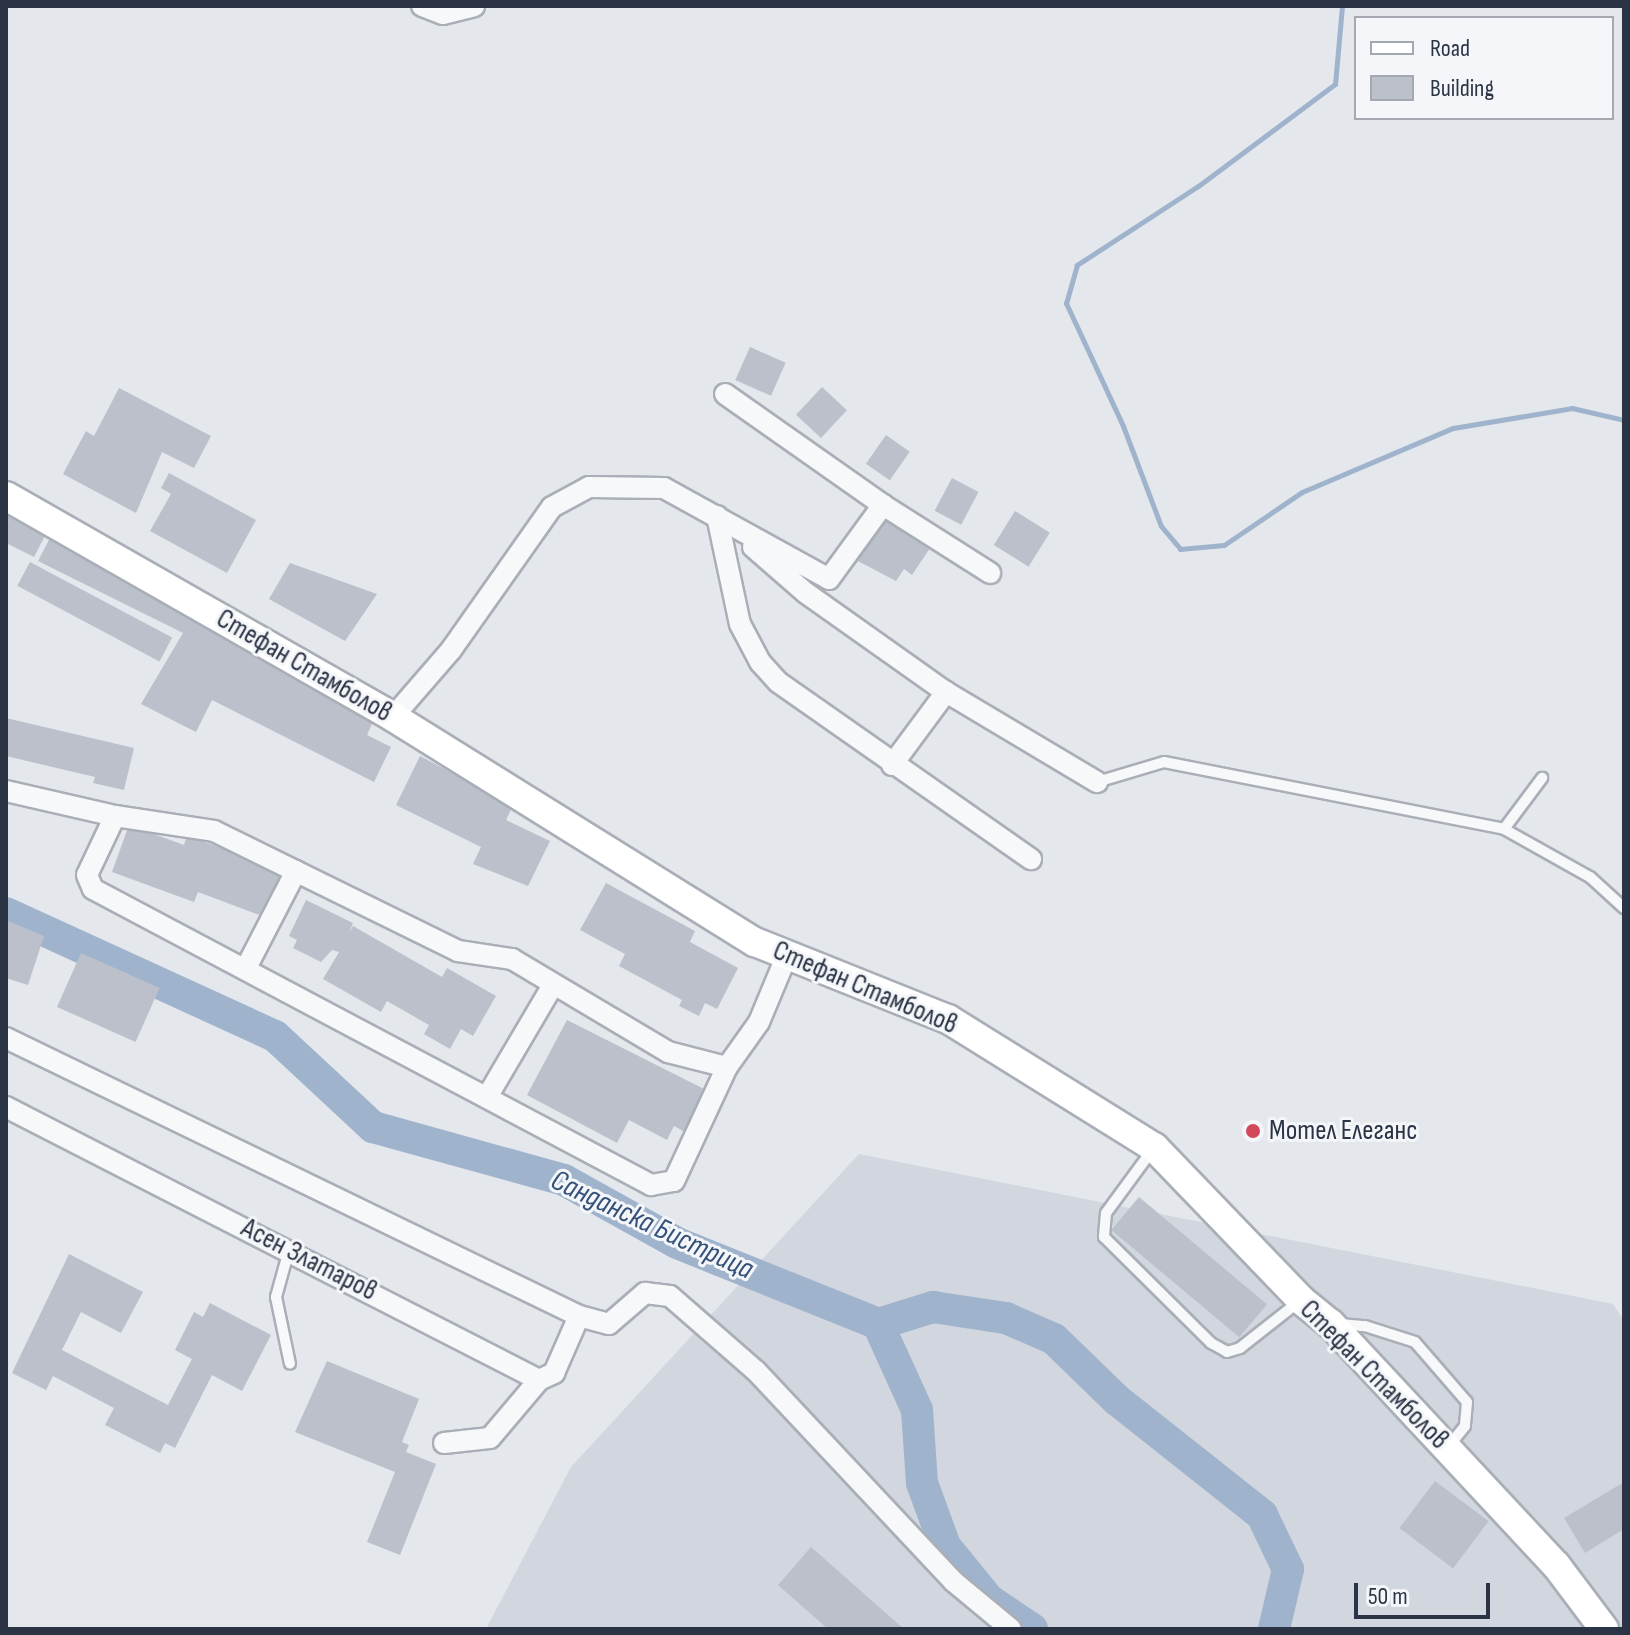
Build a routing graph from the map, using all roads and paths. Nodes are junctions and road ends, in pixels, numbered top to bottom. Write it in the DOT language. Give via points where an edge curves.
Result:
graph roads {
  1 [pos="422,6"];
  2 [pos="474,6"];
  3 [pos="725,394"];
  4 [pos="6,496"];
  5 [pos="883,505"];
  6 [pos="717,516"];
  7 [pos="990,573"];
  8 [pos="946,692"];
  9 [pos="393,717"];
  10 [pos="892,765"];
  11 [pos="1542,778"];
  12 [pos="1097,782"];
  13 [pos="6,791"];
  14 [pos="115,816"];
  15 [pos="1504,829"];
  16 [pos="1031,859"];
  17 [pos="296,871"];
  18 [pos="1624,908"];
  19 [pos="787,955"];
  20 [pos="246,968"];
  21 [pos="553,985"];
  22 [pos="6,1038"];
  23 [pos="727,1067"];
  24 [pos="487,1097"];
  25 [pos="6,1107"];
  26 [pos="1154,1147"];
  27 [pos="289,1249"];
  28 [pos="1301,1300"];
  29 [pos="579,1316"];
  30 [pos="1331,1324"];
  31 [pos="290,1364"];
  32 [pos="539,1380"];
  33 [pos="444,1443"];
  34 [pos="1447,1448"];
  35 [pos="1011,1629"];
  36 [pos="1604,1629"];
  1 -- 2 [label="street" via="443,14"];
  3 -- 5 [label="street"];
  4 -- 9 [label="street, Стефан Стамболов"];
  5 -- 6 [label="street" via="829,579"];
  5 -- 7 [label="street"];
  6 -- 8 [label="street" via="806,593"];
  6 -- 9 [label="street" via="664,488 625,485 589,487 552,507 451,650"];
  6 -- 10 [label="street" via="740,624 760,662 778,682"];
  8 -- 10 [label="street"];
  8 -- 12 [label="street"];
  9 -- 19 [label="street, Стефан Стамболов" via="755,942"];
  10 -- 16 [label="street"];
  11 -- 15 [label="lane"];
  12 -- 15 [label="lane" via="1164,762"];
  13 -- 14 [label="street"];
  14 -- 17 [label="street" via="214,831"];
  14 -- 20 [label="street" via="87,883"];
  15 -- 18 [label="lane" via="1590,877"];
  17 -- 20 [label="street"];
  17 -- 21 [label="street" via="458,951 512,959"];
  19 -- 23 [label="street" via="759,1022"];
  19 -- 26 [label="street, Стефан Стамболов" via="948,1019"];
  20 -- 24 [label="street"];
  21 -- 23 [label="street" via="668,1052"];
  21 -- 24 [label="street"];
  22 -- 29 [label="street"];
  23 -- 24 [label="street" via="674,1181 664,1187 651,1185"];
  25 -- 27 [label="street, Асен Златаров"];
  26 -- 28 [label="street, Стефан Стамболов"];
  26 -- 28 [label="lane" via="1106,1213 1104,1237 1211,1343 1227,1352 1240,1348"];
  27 -- 31 [label="lane" via="276,1297"];
  27 -- 32 [label="street, Асен Златаров"];
  28 -- 30 [label="street, Стефан Стамболов"];
  29 -- 32 [label="street" via="554,1373"];
  29 -- 35 [label="street" via="609,1324 645,1293 670,1296 756,1371 953,1581"];
  30 -- 34 [label="street, Стефан Стамболов"];
  30 -- 34 [label="lane" via="1365,1326 1415,1342 1467,1402 1465,1426"];
  32 -- 33 [label="street" via="508,1423 490,1438"];
  34 -- 36 [label="street, Стефан Стамболов" via="1556,1565"];
}
